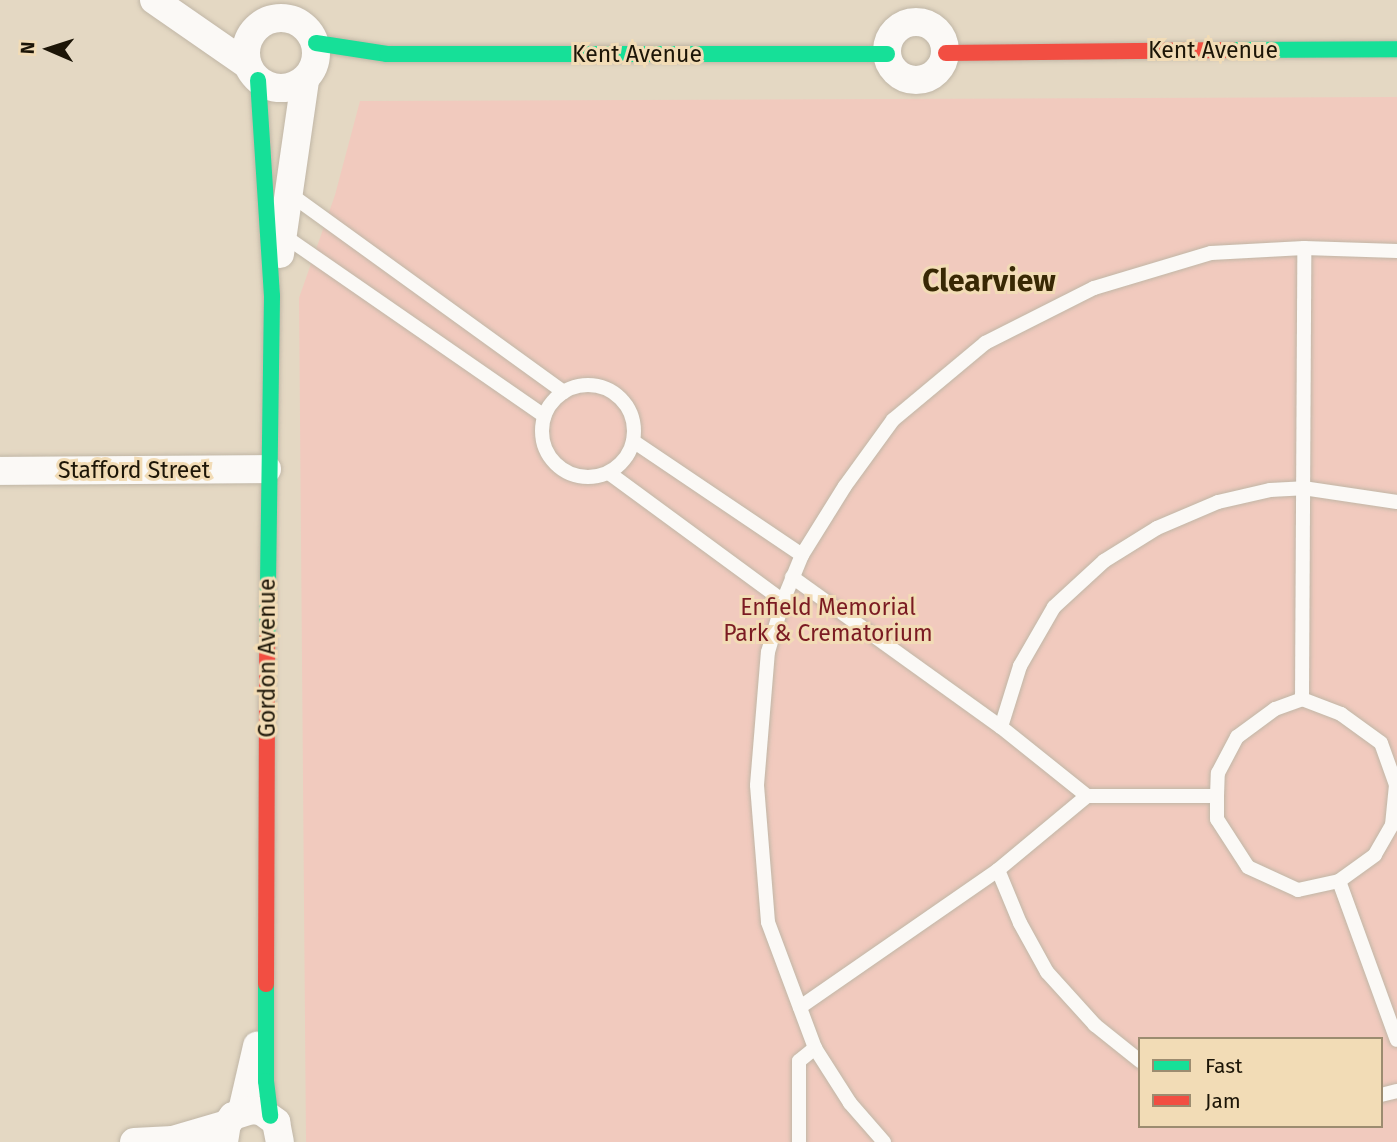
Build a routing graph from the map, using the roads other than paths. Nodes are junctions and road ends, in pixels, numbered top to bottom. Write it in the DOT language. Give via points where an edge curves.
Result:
graph roads {
  1 [pos="154,0"];
  2 [pos="916,11"];
  3 [pos="255,42"];
  4 [pos="308,43"];
  5 [pos="1397,49"];
  6 [pos="946,52"];
  7 [pos="387,54"];
  8 [pos="887,54"];
  9 [pos="290,194"];
  10 [pos="283,235"];
  11 [pos="1304,248"];
  12 [pos="1397,251"];
  13 [pos="272,296"];
  14 [pos="564,392"];
  15 [pos="544,416"];
  16 [pos="633,442"];
  17 [pos="267,469"];
  18 [pos="0,471"];
  19 [pos="609,472"];
  20 [pos="1303,488"];
  21 [pos="1397,502"];
  22 [pos="802,555"];
  23 [pos="792,577"];
  24 [pos="783,601"];
  25 [pos="1302,699"];
  26 [pos="1002,727"];
  27 [pos="1087,796"];
  28 [pos="1217,796"];
  29 [pos="1396,802"];
  30 [pos="998,870"];
  31 [pos="1339,881"];
  32 [pos="800,1007"];
  33 [pos="267,1020"];
  34 [pos="1397,1040"];
  35 [pos="816,1048"];
  36 [pos="1138,1059"];
  37 [pos="270,1116"];
  38 [pos="231,1126"];
  39 [pos="178,1141"];
  40 [pos="134,1142"];
  41 [pos="280,1142"];
  42 [pos="799,1142"];
  43 [pos="884,1142"];
  1 -- 3 [label="street" via="196,28"];
  2 -- 6 [label="street" via="938,31"];
  2 -- 8 [label="street" via="895,31"];
  3 -- 4 [label="street" via="281,17"];
  3 -- 4 [label="street" via="282,89"];
  3 -- 13 [label="street, Gordon Avenue"];
  4 -- 7 [label="street, Kent Avenue"];
  4 -- 9 [label="street, Gordon Avenue"];
  5 -- 6 [label="street, Kent Avenue"];
  6 -- 8 [label="street" via="937,72 920,80 900,76"];
  7 -- 8 [label="street, Kent Avenue"];
  9 -- 10 [label="street, Gordon Avenue"];
  9 -- 14 [label="lane"];
  10 -- 13 [label="street, Gordon Avenue"];
  10 -- 15 [label="lane"];
  11 -- 12 [label="lane"];
  11 -- 20 [label="lane"];
  11 -- 22 [label="lane" via="1211,253 1094,288 985,343 893,419"];
  13 -- 17 [label="street, Gordon Avenue"];
  14 -- 15 [label="lane"];
  14 -- 16 [label="lane" via="590,385 615,394 631,415"];
  15 -- 19 [label="lane" via="542,440 562,470 585,478"];
  16 -- 19 [label="lane" via="628,454"];
  16 -- 22 [label="lane"];
  17 -- 18 [label="street, Stafford Street"];
  17 -- 33 [label="street, Gordon Avenue"];
  19 -- 24 [label="lane"];
  20 -- 21 [label="lane"];
  20 -- 25 [label="lane"];
  20 -- 26 [label="lane" via="1218,502 1157,528 1104,561 1054,607 1020,666"];
  22 -- 23 [label="lane"];
  23 -- 24 [label="lane"];
  23 -- 26 [label="lane"];
  24 -- 32 [label="lane" via="768,652 757,785 768,922"];
  25 -- 28 [label="lane" via="1275,709 1237,737 1218,773"];
  25 -- 29 [label="lane" via="1341,713 1381,743 1396,785"];
  26 -- 27 [label="lane"];
  27 -- 28 [label="lane"];
  27 -- 30 [label="lane"];
  28 -- 31 [label="lane" via="1217,819 1248,867 1298,890"];
  29 -- 31 [label="lane" via="1392,825 1375,855"];
  30 -- 32 [label="lane"];
  30 -- 36 [label="lane" via="1047,972 1096,1025"];
  31 -- 34 [label="lane"];
  32 -- 35 [label="lane"];
  33 -- 37 [label="street, Gordon Avenue"];
  33 -- 38 [label="street, Gordon Avenue"];
  35 -- 42 [label="lane" via="799,1061"];
  35 -- 43 [label="lane" via="849,1103"];
  37 -- 38 [label="street" via="261,1111"];
  37 -- 41 [label="street" via="280,1130"];
  38 -- 39 [label="street"];
  39 -- 40 [label="street"];
}
